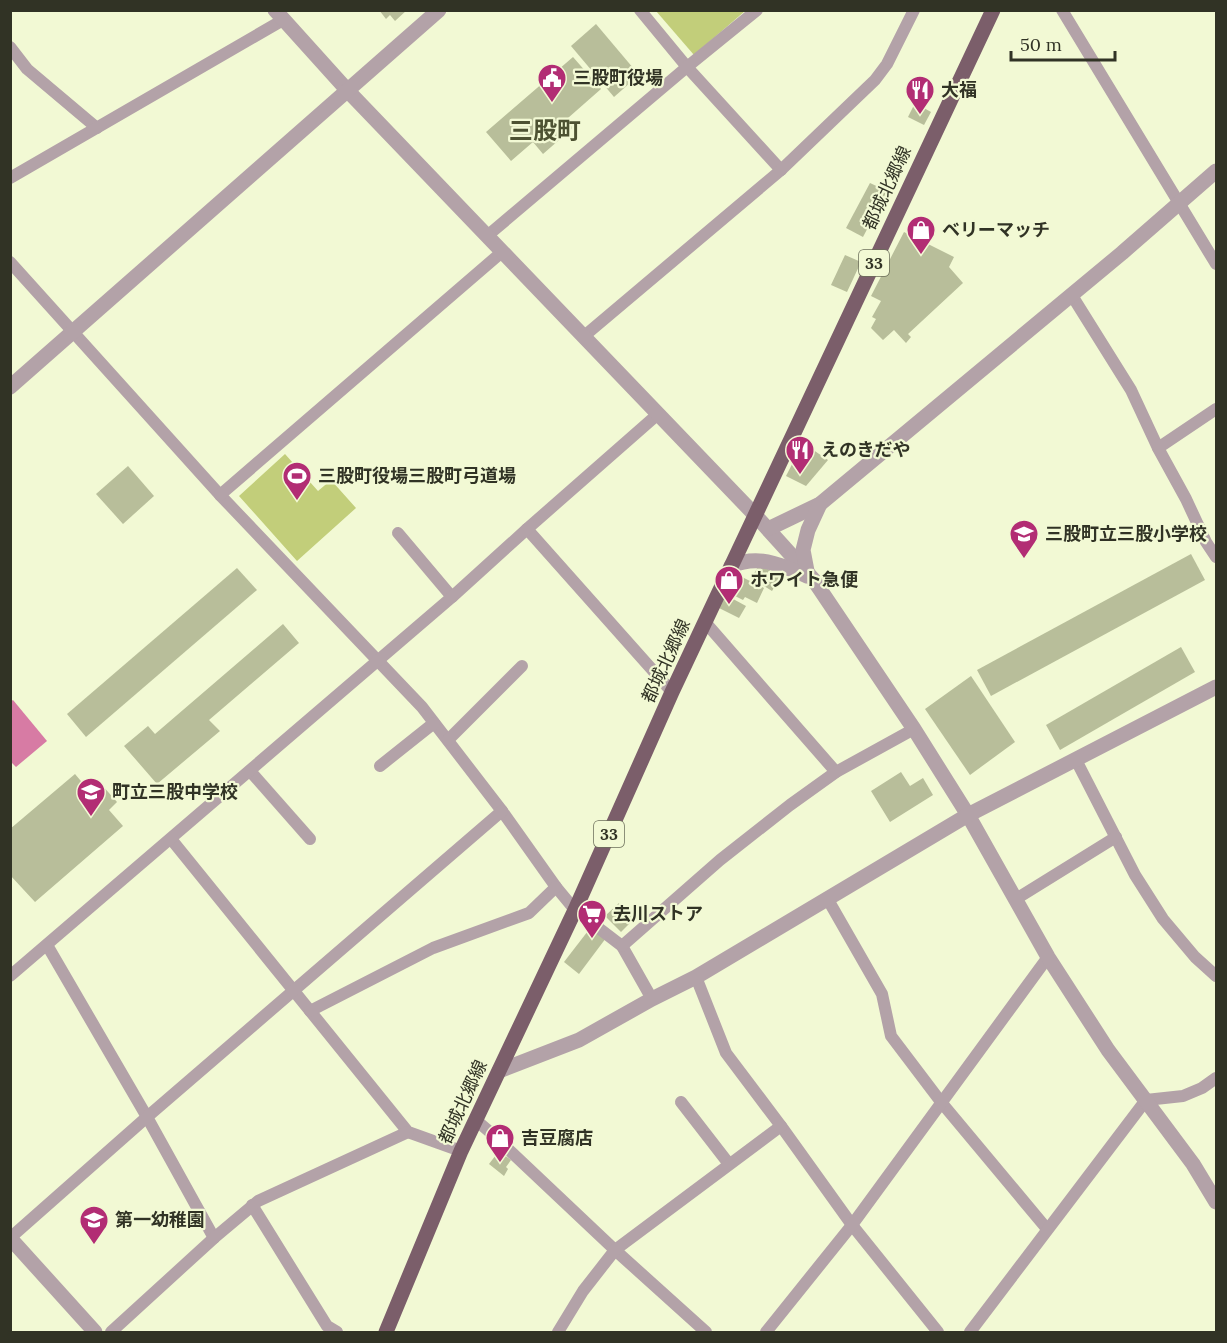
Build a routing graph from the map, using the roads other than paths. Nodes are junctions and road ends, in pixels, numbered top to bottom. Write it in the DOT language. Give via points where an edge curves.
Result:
graph roads {
  1 [pos="439,10"];
  2 [pos="640,10"];
  3 [pos="757,10"];
  4 [pos="914,10"];
  5 [pos="993,10"];
  6 [pos="1062,10"];
  7 [pos="279,15"];
  8 [pos="10,47"];
  9 [pos="687,67"];
  10 [pos="348,91"];
  11 [pos="96,128"];
  12 [pos="781,170"];
  13 [pos="1216,171"];
  14 [pos="10,178"];
  15 [pos="1180,203"];
  16 [pos="487,236"];
  17 [pos="502,252"];
  18 [pos="10,262"];
  19 [pos="1216,264"];
  20 [pos="1071,294"];
  21 [pos="74,331"];
  22 [pos="583,337"];
  23 [pos="10,387"];
  24 [pos="1216,409"];
  25 [pos="658,414"];
  26 [pos="1158,448"];
  27 [pos="220,495"];
  28 [pos="820,504"];
  29 [pos="755,515"];
  30 [pos="527,529"];
  31 [pos="768,529"];
  32 [pos="398,533"];
  33 [pos="1216,557"];
  34 [pos="731,566"];
  35 [pos="810,575"];
  36 [pos="452,597"];
  37 [pos="705,622"];
  38 [pos="378,661"];
  39 [pos="522,666"];
  40 [pos="1216,687"];
  41 [pos="672,692"];
  42 [pos="434,723"];
  43 [pos="914,729"];
  44 [pos="448,740"];
  45 [pos="1076,760"];
  46 [pos="380,766"];
  47 [pos="250,771"];
  48 [pos="836,772"];
  49 [pos="502,811"];
  50 [pos="968,815"];
  51 [pos="1116,837"];
  52 [pos="171,839"];
  53 [pos="310,839"];
  54 [pos="556,887"];
  55 [pos="827,898"];
  56 [pos="1016,899"];
  57 [pos="575,910"];
  58 [pos="47,945"];
  59 [pos="622,946"];
  60 [pos="1048,957"];
  61 [pos="10,976"];
  62 [pos="1216,976"];
  63 [pos="696,977"];
  64 [pos="293,991"];
  65 [pos="652,999"];
  66 [pos="310,1011"];
  67 [pos="499,1071"];
  68 [pos="1216,1078"];
  69 [pos="1146,1100"];
  70 [pos="681,1102"];
  71 [pos="941,1102"];
  72 [pos="147,1117"];
  73 [pos="477,1121"];
  74 [pos="781,1126"];
  75 [pos="408,1132"];
  76 [pos="461,1151"];
  77 [pos="729,1164"];
  78 [pos="1216,1202"];
  79 [pos="252,1205"];
  80 [pos="852,1225"];
  81 [pos="1047,1229"];
  82 [pos="11,1238"];
  83 [pos="214,1238"];
  84 [pos="615,1250"];
  85 [pos="95,1332"];
  86 [pos="111,1332"];
  87 [pos="337,1332"];
  88 [pos="386,1332"];
  89 [pos="558,1332"];
  90 [pos="706,1332"];
  91 [pos="766,1332"];
  92 [pos="938,1332"];
  93 [pos="970,1332"];
  1 -- 10 [label="street"];
  2 -- 9 [label="street"];
  3 -- 9 [label="street"];
  4 -- 12 [label="street" via="887,64 874,80"];
  5 -- 29 [label="main road, 都城北郷線 / 33"];
  6 -- 15 [label="street"];
  7 -- 10 [label="street"];
  7 -- 11 [label="street"];
  8 -- 11 [label="street" via="27,69"];
  9 -- 12 [label="street"];
  9 -- 16 [label="street"];
  10 -- 16 [label="street"];
  10 -- 21 [label="street"];
  11 -- 14 [label="street"];
  12 -- 22 [label="street"];
  13 -- 15 [label="street"];
  15 -- 19 [label="street"];
  15 -- 20 [label="street"];
  16 -- 17 [label="street"];
  17 -- 22 [label="street"];
  17 -- 27 [label="street"];
  18 -- 21 [label="street"];
  20 -- 26 [label="street" via="1131,390"];
  20 -- 28 [label="street"];
  21 -- 23 [label="street"];
  21 -- 27 [label="street"];
  22 -- 25 [label="street"];
  24 -- 26 [label="street"];
  25 -- 29 [label="street"];
  25 -- 30 [label="street"];
  26 -- 33 [label="street"];
  27 -- 38 [label="street"];
  28 -- 31 [label="street"];
  28 -- 35 [label="street" via="807,530 803,550"];
  29 -- 31 [label="street"];
  29 -- 34 [label="main road, 都城北郷線 / 33"];
  30 -- 36 [label="street"];
  30 -- 41 [label="street"];
  31 -- 35 [label="street"];
  32 -- 36 [label="street"];
  34 -- 35 [label="street" via="765,560"];
  34 -- 37 [label="main road, 都城北郷線 / 33"];
  35 -- 43 [label="street"];
  36 -- 38 [label="street"];
  37 -- 41 [label="main road, 都城北郷線 / 33"];
  37 -- 48 [label="street"];
  38 -- 42 [label="street"];
  38 -- 47 [label="street"];
  39 -- 44 [label="street"];
  40 -- 45 [label="street"];
  41 -- 57 [label="main road, 都城北郷線 / 33"];
  42 -- 44 [label="street"];
  42 -- 46 [label="street"];
  43 -- 48 [label="street"];
  43 -- 50 [label="street"];
  44 -- 49 [label="street"];
  45 -- 50 [label="street"];
  45 -- 51 [label="street"];
  47 -- 52 [label="street"];
  47 -- 53 [label="street"];
  48 -- 59 [label="street" via="720,860"];
  49 -- 54 [label="street"];
  49 -- 64 [label="street"];
  50 -- 55 [label="street"];
  50 -- 56 [label="street"];
  51 -- 56 [label="street"];
  51 -- 62 [label="street" via="1163,919"];
  52 -- 58 [label="street"];
  52 -- 64 [label="street"];
  54 -- 57 [label="street"];
  54 -- 66 [label="street" via="529,913 433,948"];
  55 -- 63 [label="street"];
  55 -- 71 [label="street" via="882,994 891,1036"];
  56 -- 60 [label="street"];
  57 -- 59 [label="street"];
  57 -- 67 [label="main road, 都城北郷線 / 33"];
  58 -- 61 [label="street"];
  58 -- 72 [label="street"];
  59 -- 65 [label="street"];
  60 -- 69 [label="street" via="1108,1050"];
  60 -- 71 [label="street"];
  63 -- 65 [label="street"];
  63 -- 74 [label="street" via="726,1053"];
  64 -- 66 [label="street"];
  64 -- 72 [label="street"];
  65 -- 67 [label="street" via="579,1040"];
  66 -- 75 [label="street"];
  67 -- 73 [label="main road, 都城北郷線 / 33"];
  68 -- 69 [label="street" via="1183,1096"];
  69 -- 78 [label="street"];
  69 -- 81 [label="street"];
  70 -- 77 [label="street"];
  71 -- 80 [label="street"];
  71 -- 81 [label="street"];
  72 -- 82 [label="street"];
  72 -- 83 [label="street"];
  73 -- 76 [label="main road, 都城北郷線 / 33"];
  73 -- 84 [label="street"];
  74 -- 77 [label="street"];
  74 -- 80 [label="street"];
  75 -- 76 [label="street"];
  75 -- 79 [label="street"];
  76 -- 88 [label="main road, 都城北郷線 / 33"];
  77 -- 84 [label="street"];
  79 -- 83 [label="street"];
  79 -- 87 [label="street" via="327,1326"];
  80 -- 91 [label="street"];
  80 -- 92 [label="street"];
  81 -- 93 [label="street"];
  82 -- 85 [label="street"];
  83 -- 86 [label="street"];
  84 -- 89 [label="street"];
  84 -- 90 [label="street"];
}
